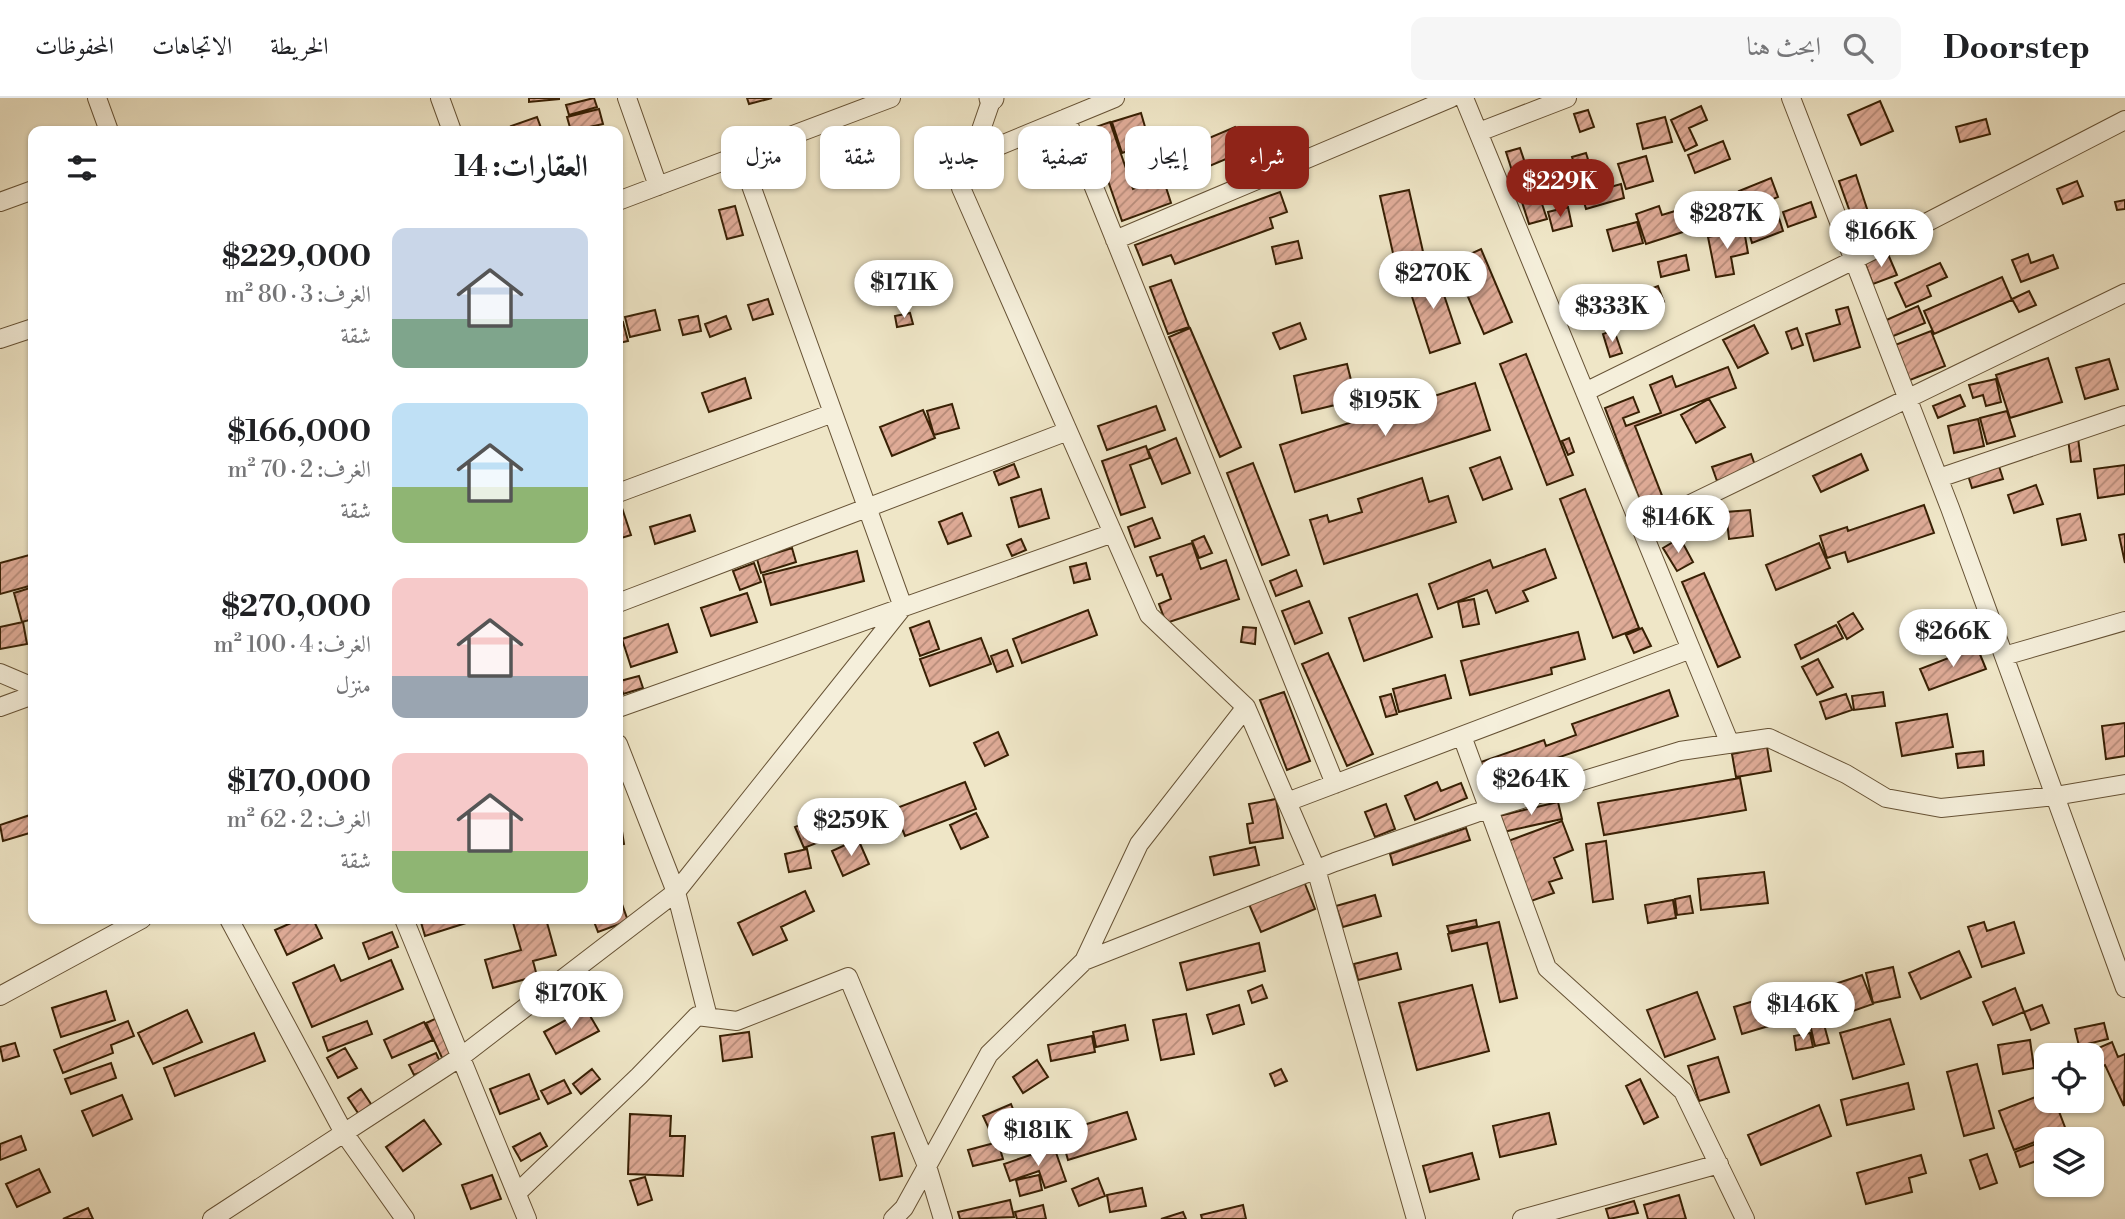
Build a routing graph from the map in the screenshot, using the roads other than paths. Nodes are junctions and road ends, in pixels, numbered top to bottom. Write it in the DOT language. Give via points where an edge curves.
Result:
graph roads {
  1 [pos="97,98"];
  2 [pos="440,98"];
  3 [pos="627,98"];
  4 [pos="891,98"];
  5 [pos="992,98"];
  6 [pos="1115,98"];
  7 [pos="1451,98"];
  8 [pos="1464,98"];
  9 [pos="1567,98"];
  10 [pos="1791,98"];
  11 [pos="1066,118"];
  12 [pos="2125,120"];
  13 [pos="108,126"];
  14 [pos="450,126"];
  15 [pos="983,126"];
  16 [pos="806,130"];
  17 [pos="1479,132"];
  18 [pos="1004,144"];
  19 [pos="721,162"];
  20 [pos="658,186"];
  21 [pos="752,189"];
  22 [pos="961,189"];
  23 [pos="28,192"];
  24 [pos="623,199"];
  25 [pos="0,202"];
  26 [pos="1115,240"];
  27 [pos="1854,260"];
  28 [pos="2125,293"];
  29 [pos="28,330"];
  30 [pos="0,339"];
  31 [pos="1585,392"];
  32 [pos="1908,400"];
  33 [pos="833,413"];
  34 [pos="2125,415"];
  35 [pos="1068,431"];
  36 [pos="1938,478"];
  37 [pos="623,491"];
  38 [pos="867,508"];
  39 [pos="1641,528"];
  40 [pos="1113,533"];
  41 [pos="623,601"];
  42 [pos="903,607"];
  43 [pos="2125,621"];
  44 [pos="1691,649"];
  45 [pos="2004,656"];
  46 [pos="0,673"];
  47 [pos="28,685"];
  48 [pos="28,697"];
  49 [pos="623,706"];
  50 [pos="0,707"];
  51 [pos="1246,707"];
  52 [pos="1462,736"];
  53 [pos="1730,744"];
  54 [pos="623,757"];
  55 [pos="1335,784"];
  56 [pos="2125,784"];
  57 [pos="2055,796"];
  58 [pos="1287,802"];
  59 [pos="1489,810"];
  60 [pos="1316,869"];
  61 [pos="676,892"];
  62 [pos="133,924"];
  63 [pos="232,924"];
  64 [pos="406,924"];
  65 [pos="1084,961"];
  66 [pos="2125,988"];
  67 [pos="0,996"];
  68 [pos="708,1017"];
  69 [pos="462,1056"];
  70 [pos="344,1133"];
  71 [pos="1718,1164"];
  72 [pos="927,1166"];
  73 [pos="517,1193"];
  74 [pos="1554,1215"];
  75 [pos="212,1219"];
  76 [pos="405,1219"];
  77 [pos="527,1219"];
  78 [pos="893,1219"];
  79 [pos="943,1219"];
  80 [pos="1416,1219"];
  81 [pos="1522,1219"];
  82 [pos="1745,1219"];
  1 -- 13 [label="street"];
  2 -- 14 [label="street"];
  3 -- 20 [label="street"];
  4 -- 16 [label="street"];
  5 -- 15 [label="street"];
  6 -- 11 [label="street"];
  7 -- 26 [label="street"];
  8 -- 17 [label="street"];
  9 -- 17 [label="street"];
  10 -- 27 [label="street"];
  11 -- 18 [label="street"];
  11 -- 26 [label="street"];
  12 -- 27 [label="street"];
  17 -- 31 [label="street"];
  19 -- 20 [label="street"];
  20 -- 24 [label="street"];
  21 -- 33 [label="street"];
  22 -- 35 [label="street"];
  23 -- 25 [label="street"];
  26 -- 55 [label="street"];
  27 -- 31 [label="street"];
  27 -- 32 [label="street"];
  28 -- 32 [label="street"];
  29 -- 30 [label="street"];
  31 -- 39 [label="street"];
  32 -- 36 [label="street"];
  32 -- 39 [label="street"];
  33 -- 37 [label="street"];
  33 -- 38 [label="street"];
  34 -- 36 [label="street"];
  35 -- 38 [label="street"];
  35 -- 40 [label="street"];
  36 -- 45 [label="street"];
  38 -- 41 [label="street"];
  38 -- 42 [label="street"];
  39 -- 44 [label="street"];
  40 -- 42 [label="street"];
  40 -- 51 [label="street" via="1149,615"];
  42 -- 49 [label="street"];
  42 -- 61 [label="street"];
  43 -- 45 [label="street"];
  44 -- 52 [label="street"];
  44 -- 53 [label="street"];
  45 -- 57 [label="street"];
  46 -- 47 [label="street"];
  48 -- 50 [label="street"];
  51 -- 58 [label="street"];
  51 -- 65 [label="street" via="1139,844"];
  52 -- 55 [label="street"];
  52 -- 59 [label="street"];
  53 -- 57 [label="street" via="1769,738 1886,798 1941,808"];
  53 -- 59 [label="street" via="1680,751"];
  54 -- 61 [label="street"];
  55 -- 58 [label="street"];
  56 -- 57 [label="street"];
  57 -- 66 [label="street"];
  58 -- 60 [label="street"];
  59 -- 60 [label="street"];
  59 -- 71 [label="street" via="1547,968 1683,1091"];
  60 -- 65 [label="street"];
  60 -- 80 [label="street"];
  61 -- 68 [label="street"];
  61 -- 69 [label="street"];
  62 -- 67 [label="street"];
  63 -- 70 [label="street"];
  64 -- 69 [label="street"];
  65 -- 72 [label="street" via="989,1054"];
  68 -- 72 [label="street" via="737,1021 848,977"];
  68 -- 73 [label="street" via="697,1016"];
  69 -- 70 [label="street"];
  69 -- 73 [label="street"];
  70 -- 75 [label="street"];
  70 -- 76 [label="street"];
  71 -- 74 [label="street"];
  71 -- 82 [label="street"];
  72 -- 78 [label="street"];
  72 -- 79 [label="street"];
  73 -- 77 [label="street"];
  74 -- 81 [label="street"];
}
